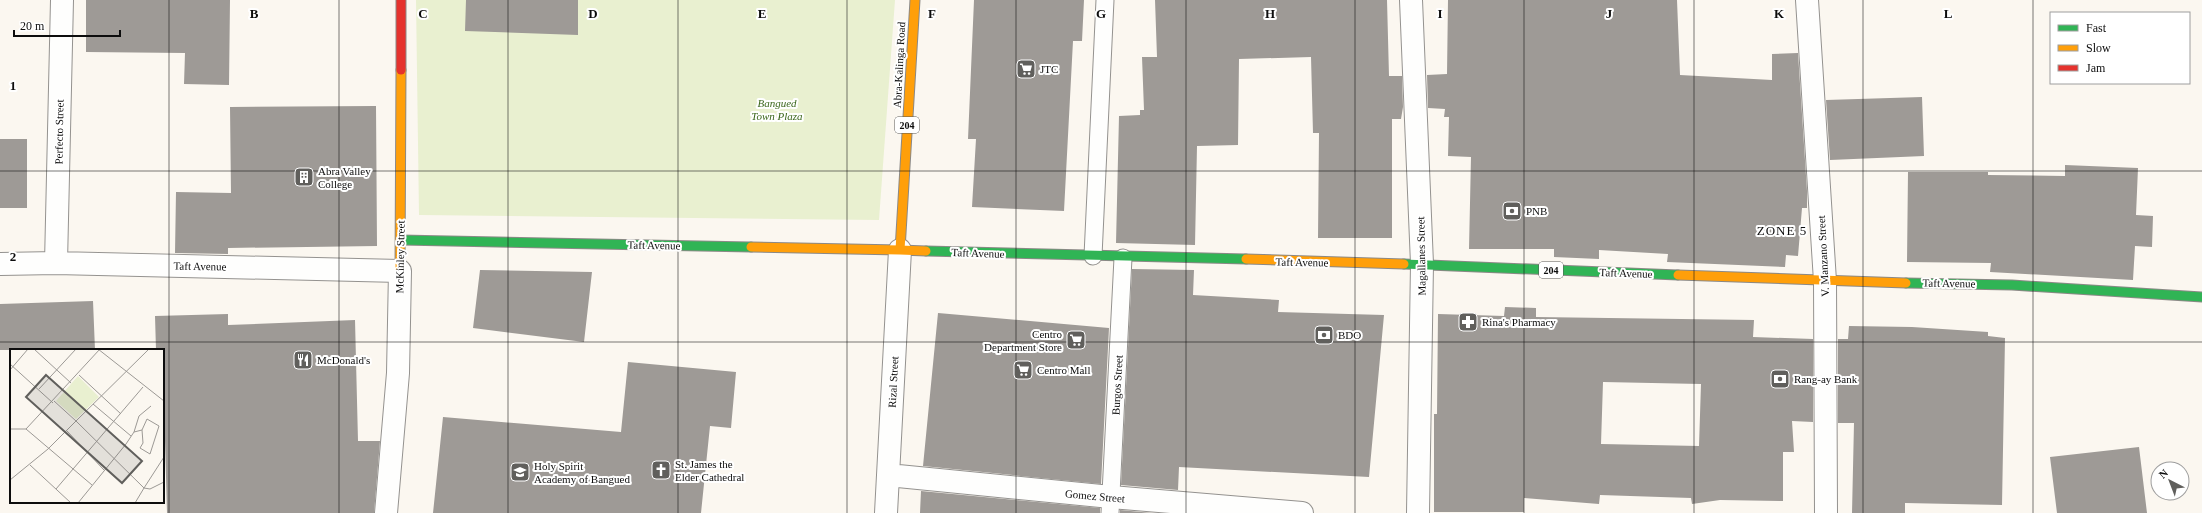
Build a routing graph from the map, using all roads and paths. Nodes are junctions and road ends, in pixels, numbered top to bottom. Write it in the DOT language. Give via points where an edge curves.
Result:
graph roads {
  1 [pos="62,0"];
  2 [pos="401,0"];
  3 [pos="915,0"];
  4 [pos="1105,0"];
  5 [pos="1411,0"];
  6 [pos="1807,0"];
  7 [pos="401,240"];
  8 [pos="900,250"];
  9 [pos="1093,256"];
  10 [pos="1123,258"];
  11 [pos="56,263"];
  12 [pos="0,264"];
  13 [pos="1422,264"];
  14 [pos="400,271"];
  15 [pos="1825,281"];
  16 [pos="2202,297"];
  17 [pos="888,475"];
  18 [pos="1110,505"];
  19 [pos="386,513"];
  20 [pos="886,513"];
  21 [pos="1302,513"];
  22 [pos="1418,513"];
  23 [pos="1826,513"];
  1 -- 11 [label="street, Perfecto Street"];
  2 -- 7 [label="main road, McKinley Street"];
  3 -- 8 [label="main road, Abra-Kalinga Road / 204"];
  4 -- 9 [label="lane"];
  5 -- 13 [label="street, Magallanes Street"];
  6 -- 15 [label="street, V. Manzano Street"];
  7 -- 8 [label="main road, Taft Avenue"];
  7 -- 14 [label="main road, McKinley Street"];
  8 -- 9 [label="main road, Taft Avenue / 204"];
  8 -- 17 [label="street, Rizal Street"];
  9 -- 10 [label="main road, Taft Avenue / 204"];
  10 -- 13 [label="main road, Taft Avenue / 204"];
  10 -- 18 [label="lane, Burgos Street"];
  11 -- 12 [label="street, Taft Avenue"];
  11 -- 14 [label="street, Taft Avenue"];
  13 -- 15 [label="main road, Taft Avenue / 204"];
  13 -- 22 [label="street, Magallanes Street"];
  14 -- 19 [label="street, McKinley Street" via="398,373"];
  15 -- 16 [label="main road, Taft Avenue / 204" via="2012,285"];
  15 -- 23 [label="street, V. Manzano Street"];
  17 -- 18 [label="street, Gomez Street"];
  17 -- 20 [label="street, Rizal Street"];
  18 -- 21 [label="street, Gomez Street"];
}
